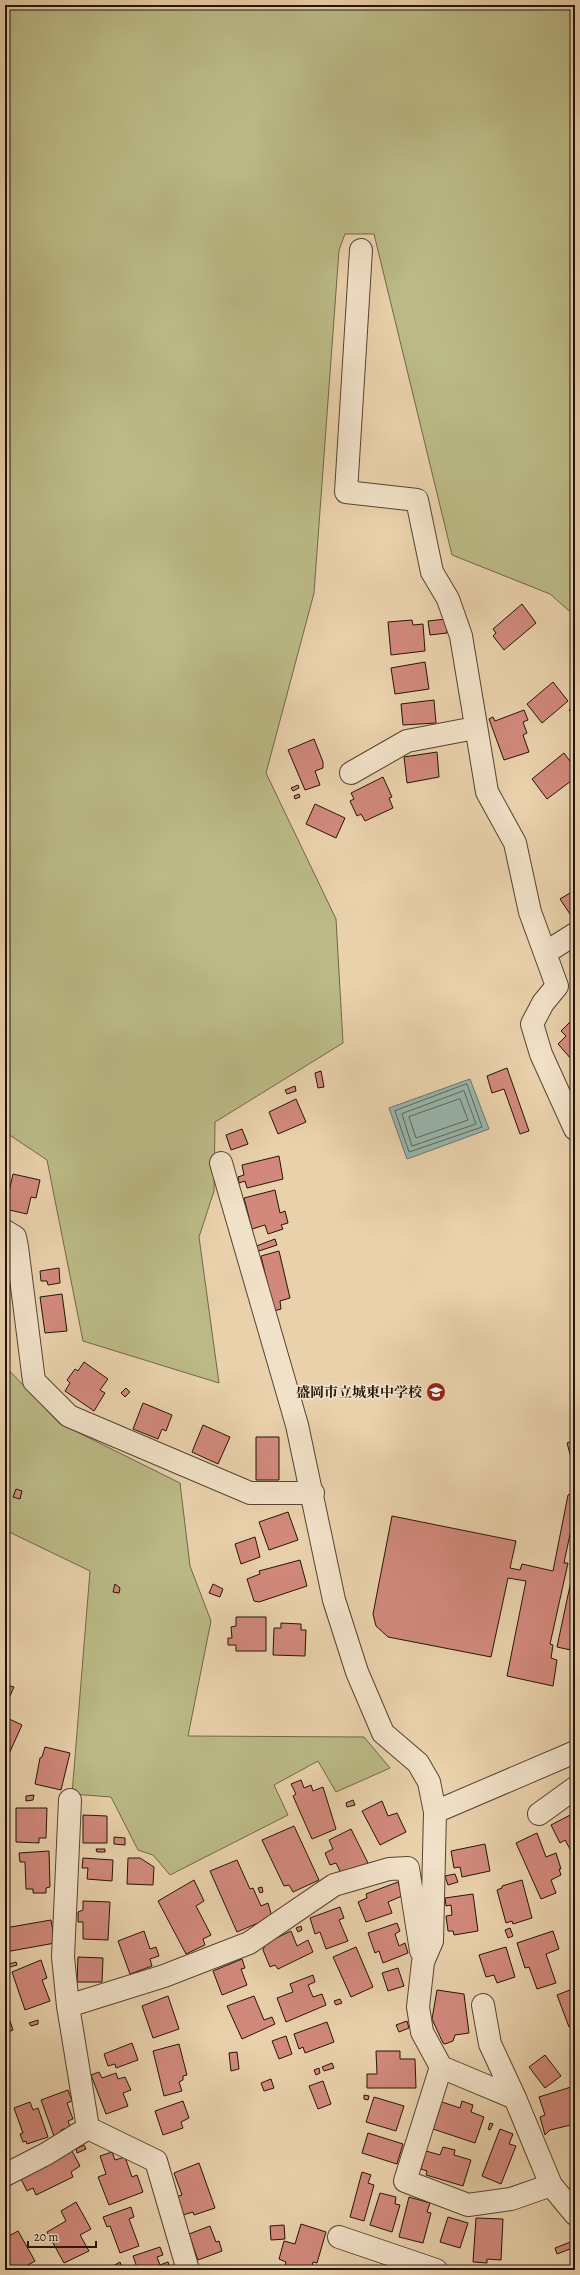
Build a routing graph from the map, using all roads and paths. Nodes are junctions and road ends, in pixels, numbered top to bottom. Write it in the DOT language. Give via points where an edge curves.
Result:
graph roads {
  1 [pos="361,250"];
  2 [pos="476,728"];
  3 [pos="351,773"];
  4 [pos="575,934"];
  5 [pos="545,952"];
  6 [pos="575,1129"];
  7 [pos="221,1163"];
  8 [pos="5,1231"];
  9 [pos="313,1493"];
  10 [pos="575,1752"];
  11 [pos="575,1788"];
  12 [pos="70,1800"];
  13 [pos="435,1812"];
  14 [pos="539,1814"];
  15 [pos="423,1962"];
  16 [pos="483,2005"];
  17 [pos="68,2006"];
  18 [pos="441,2067"];
  19 [pos="515,2098"];
  20 [pos="88,2128"];
  21 [pos="5,2175"];
  22 [pos="551,2185"];
  23 [pos="575,2214"];
  24 [pos="339,2237"];
  25 [pos="188,2270"];
  26 [pos="436,2270"];
  1 -- 2 [label="street" via="346,492 417,500 432,572 448,599 461,636"];
  2 -- 3 [label="street" via="406,741"];
  2 -- 5 [label="street" via="487,792 515,843 530,912"];
  4 -- 5 [label="street"];
  5 -- 6 [label="street" via="557,986 543,1003 532,1024 541,1054"];
  7 -- 9 [label="street" via="297,1425"];
  8 -- 9 [label="street" via="15,1237 17,1247 34,1381 69,1416 250,1493"];
  9 -- 13 [label="street" via="334,1600 357,1672 383,1733 418,1763 429,1782"];
  10 -- 13 [label="street"];
  11 -- 14 [label="street"];
  12 -- 17 [label="street" via="63,1957"];
  13 -- 15 [label="street" via="432,1941"];
  15 -- 17 [label="street" via="408,1868 389,1869 334,1885 249,1943 164,1976"];
  15 -- 18 [label="street" via="418,2007 422,2032"];
  16 -- 19 [label="street" via="490,2044"];
  17 -- 20 [label="street"];
  18 -- 19 [label="street"];
  18 -- 22 [label="street" via="404,2181 468,2205 511,2199"];
  19 -- 22 [label="street"];
  20 -- 21 [label="street"];
  20 -- 25 [label="street" via="156,2161"];
  22 -- 23 [label="street"];
  24 -- 26 [label="street"];
}
